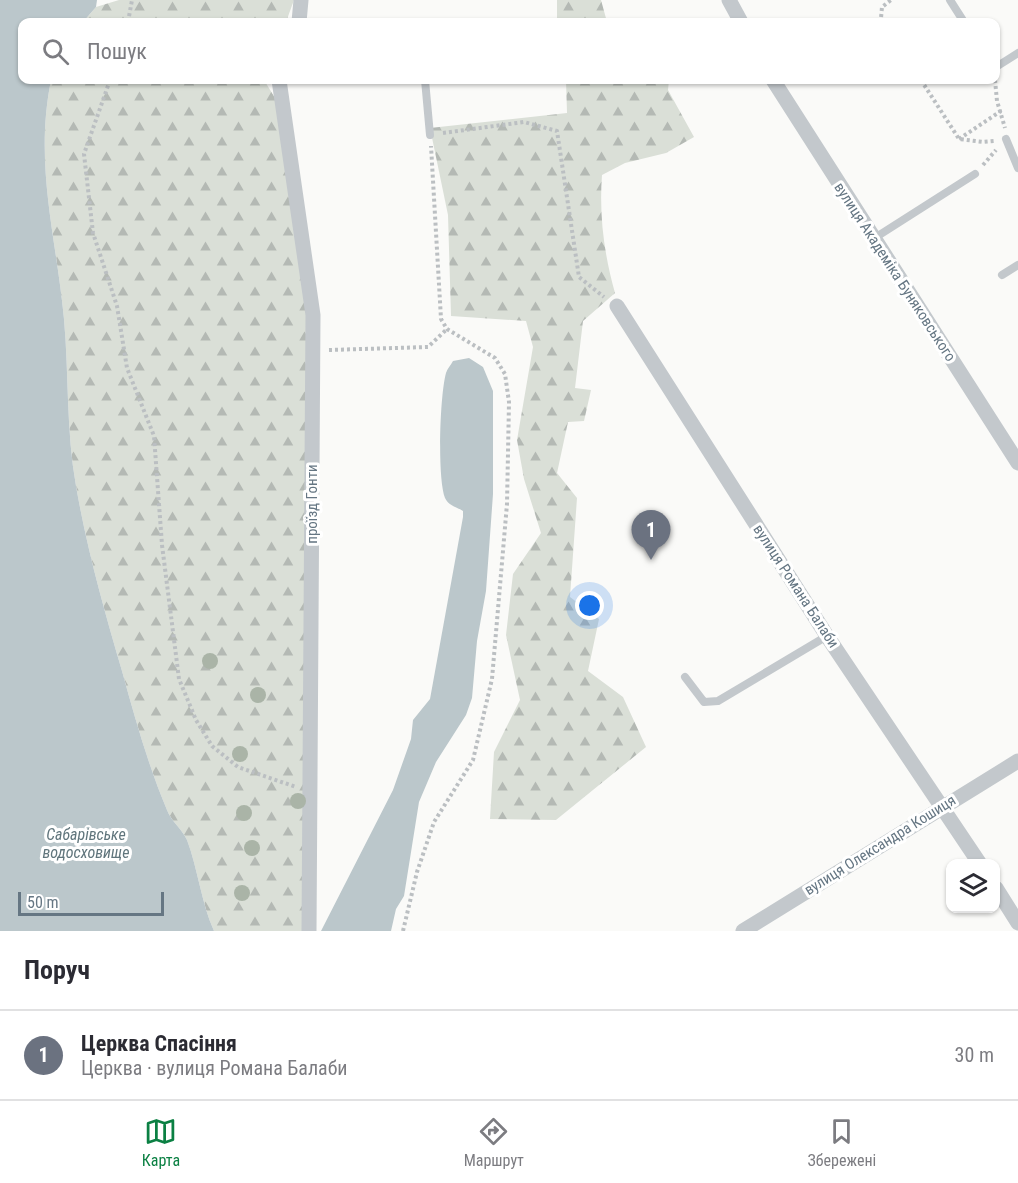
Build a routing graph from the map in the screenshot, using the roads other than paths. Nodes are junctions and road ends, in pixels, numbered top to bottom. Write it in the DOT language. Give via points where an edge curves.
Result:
graph roads {
  1 [pos="301,0"];
  2 [pos="729,0"];
  3 [pos="950,0"];
  4 [pos="299,18"];
  5 [pos="739,18"];
  6 [pos="961,18"];
  7 [pos="1018,53"];
  8 [pos="1000,64"];
  9 [pos="280,84"];
  10 [pos="425,84"];
  11 [pos="776,84"];
  12 [pos="430,135"];
  13 [pos="1006,139"];
  14 [pos="1018,168"];
  15 [pos="975,174"];
  16 [pos="873,239"];
  17 [pos="1018,265"];
  18 [pos="1002,275"];
  19 [pos="617,306"];
  20 [pos="1018,463"];
  21 [pos="827,636"];
  22 [pos="685,677"];
  23 [pos="1018,761"];
  24 [pos="943,806"];
  25 [pos="977,859"];
  26 [pos="1000,894"];
  27 [pos="1018,923"];
  28 [pos="309,931"];
  29 [pos="743,931"];
  1 -- 4 [label="street"];
  2 -- 5 [label="street"];
  3 -- 6 [label="lane"];
  7 -- 8 [label="lane"];
  9 -- 28 [label="street, проїзд Гонти" via="313,315"];
  10 -- 12 [label="lane"];
  11 -- 16 [label="street, вулиця Академіка Буняковського"];
  13 -- 14 [label="lane"];
  15 -- 16 [label="lane"];
  16 -- 20 [label="street, вулиця Академіка Буняковського"];
  17 -- 18 [label="lane"];
  19 -- 21 [label="street, вулиця Романа Балаби"];
  21 -- 22 [label="lane" via="718,701 704,702"];
  21 -- 24 [label="street, вулиця Романа Балаби"];
  23 -- 24 [label="street, вулиця Олександра Кошиця"];
  24 -- 25 [label="street, вулиця Романа Балаби"];
  24 -- 29 [label="street, вулиця Олександра Кошиця"];
  26 -- 27 [label="street"];
}
